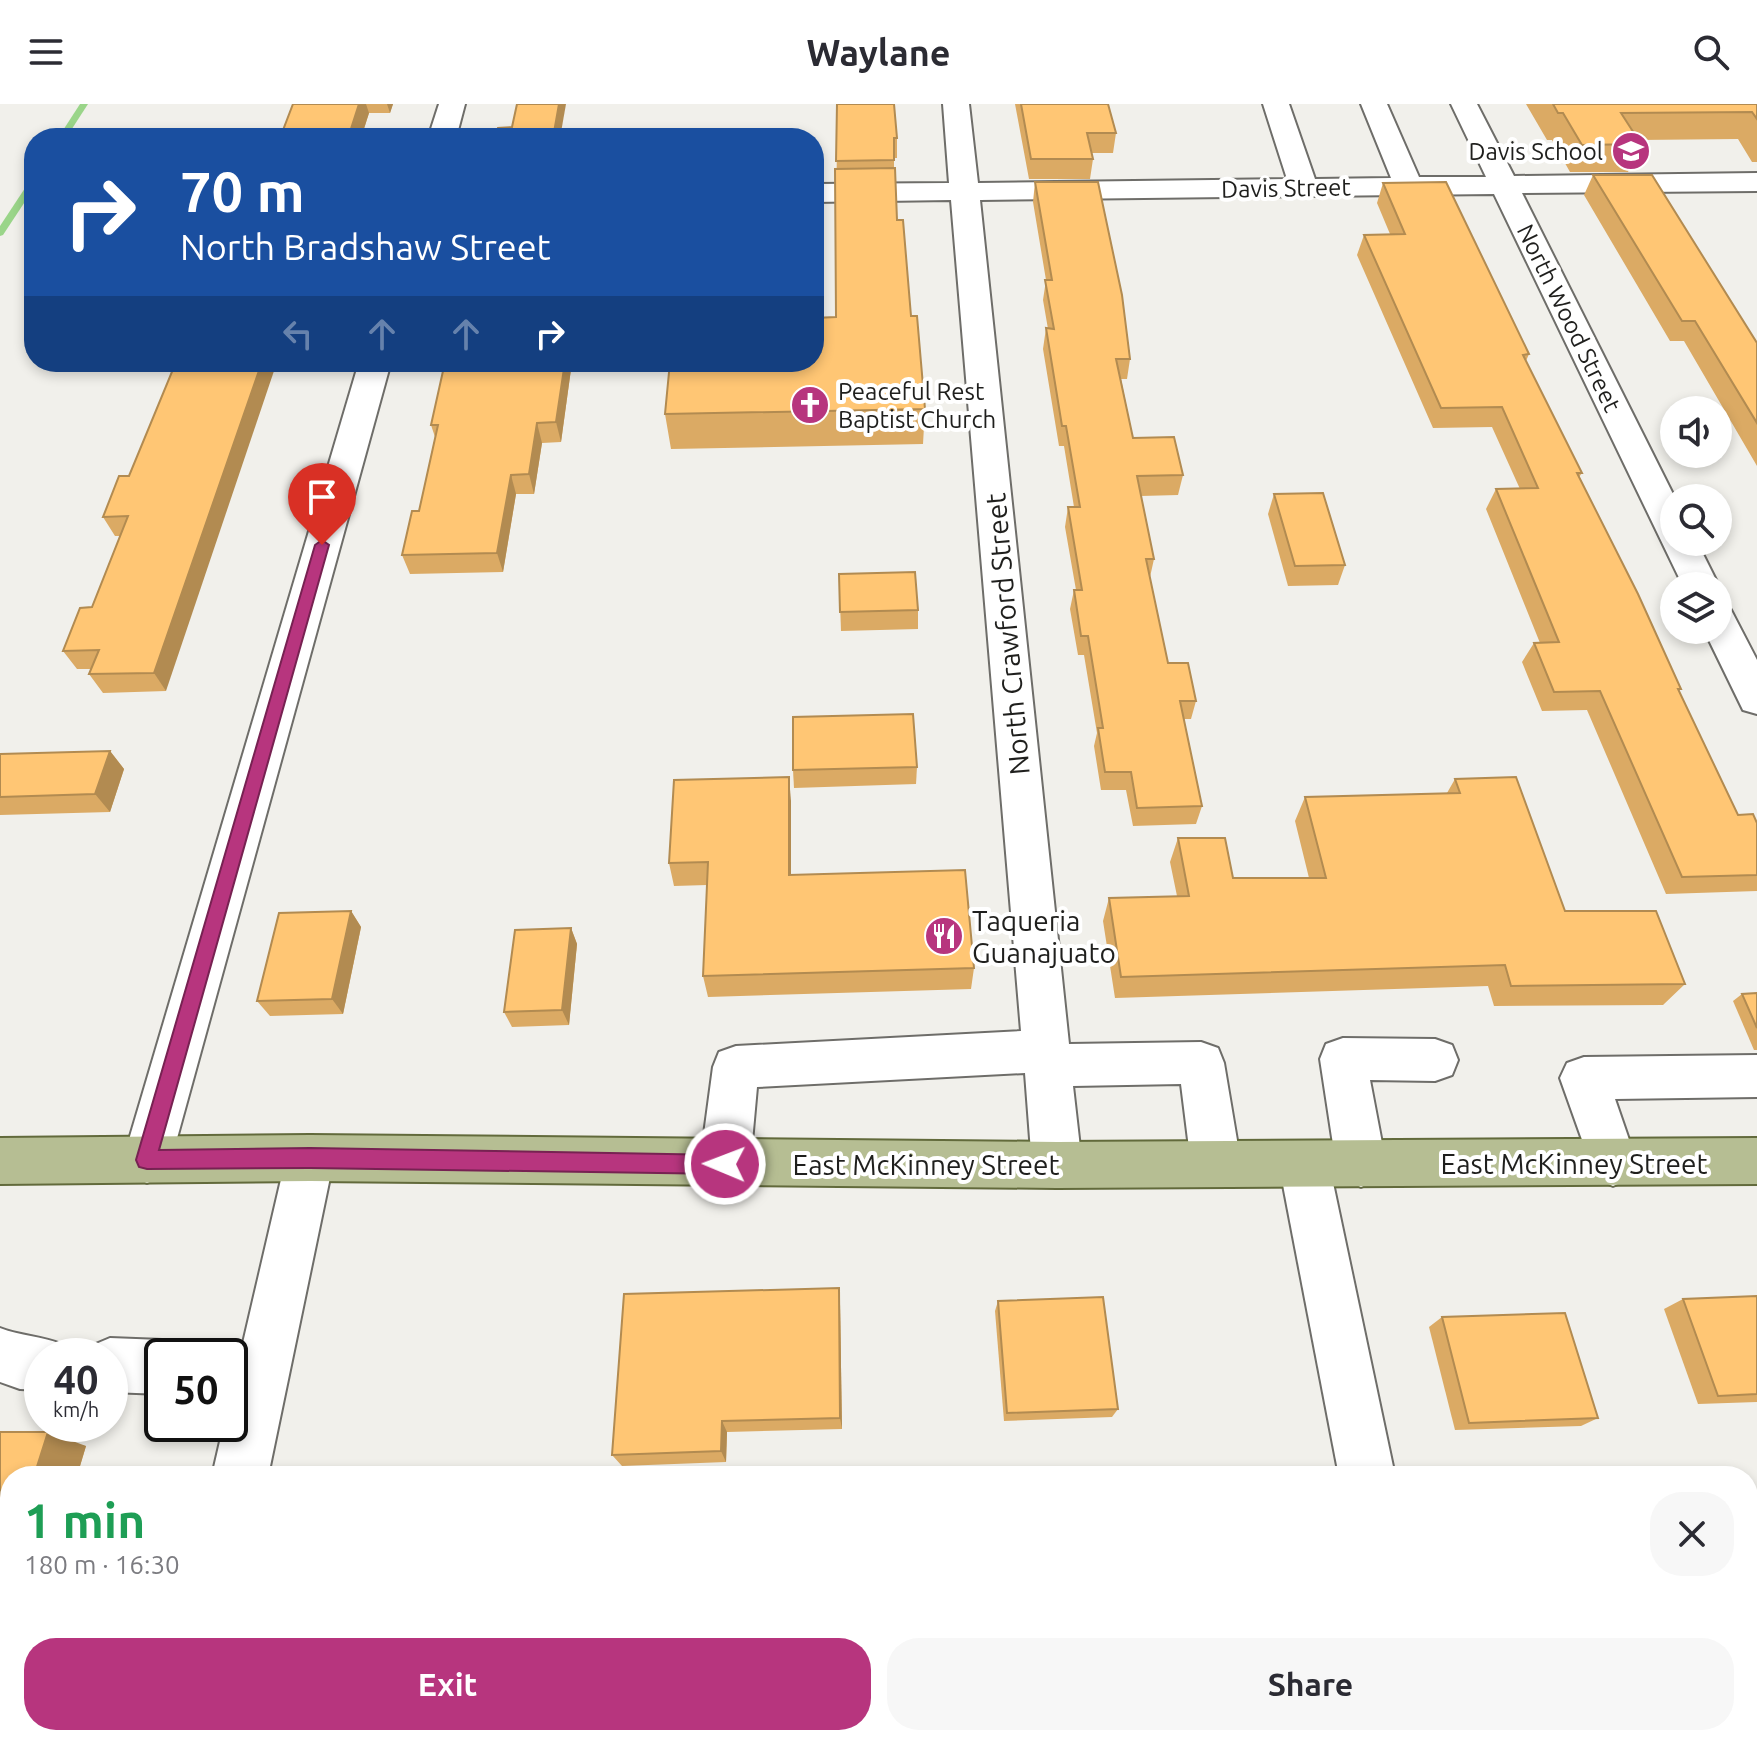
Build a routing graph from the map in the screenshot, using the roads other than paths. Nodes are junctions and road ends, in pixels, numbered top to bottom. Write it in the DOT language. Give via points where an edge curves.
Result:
graph roads {
  1 [pos="452,104"];
  2 [pos="956,104"];
  3 [pos="1276,104"];
  4 [pos="1374,104"];
  5 [pos="1473,107"];
  6 [pos="445,128"];
  7 [pos="1757,182"];
  8 [pos="1409,186"];
  9 [pos="1504,186"];
  10 [pos="1304,188"];
  11 [pos="965,192"];
  12 [pos="824,193"];
  13 [pos="372,372"];
  14 [pos="1660,503"];
  15 [pos="1730,644"];
  16 [pos="1757,699"];
  17 [pos="1048,1058"];
  18 [pos="1435,1060"];
  19 [pos="1757,1076"];
  20 [pos="310,1158"];
  21 [pos="147,1160"];
  22 [pos="0,1161"];
  23 [pos="1757,1161"];
  24 [pos="1613,1163"];
  25 [pos="725,1164"];
  26 [pos="1216,1164"];
  27 [pos="1304,1164"];
  28 [pos="1361,1164"];
  29 [pos="1057,1165"];
  30 [pos="0,1355"];
  31 [pos="24,1362"];
  32 [pos="248,1366"];
  33 [pos="242,1442"];
  34 [pos="241,1466"];
  35 [pos="1365,1466"];
  1 -- 6 [label="street"];
  2 -- 11 [label="street, North Crawford Street"];
  3 -- 10 [label="street"];
  4 -- 8 [label="street"];
  5 -- 9 [label="street, North Wood Street"];
  7 -- 9 [label="street, Davis Street"];
  8 -- 9 [label="street, Davis Street"];
  8 -- 10 [label="street, Davis Street"];
  9 -- 14 [label="street, North Wood Street"];
  10 -- 11 [label="street, Davis Street"];
  11 -- 12 [label="street, Davis Street"];
  11 -- 17 [label="street, North Crawford Street"];
  13 -- 21 [label="street"];
  15 -- 16 [label="street"];
  17 -- 25 [label="street" via="736,1067"];
  17 -- 26 [label="street" via="1201,1063"];
  17 -- 29 [label="street, North Crawford Street"];
  18 -- 28 [label="street" via="1343,1059"];
  19 -- 24 [label="street" via="1584,1078"];
  20 -- 21 [label="main road, East McKinney Street"];
  20 -- 25 [label="main road, East McKinney Street"];
  20 -- 32 [label="street"];
  21 -- 22 [label="main road, East McKinney Street"];
  23 -- 24 [label="main road, East McKinney Street"];
  24 -- 28 [label="main road, East McKinney Street"];
  25 -- 29 [label="main road, East McKinney Street"];
  26 -- 27 [label="main road, East McKinney Street"];
  26 -- 29 [label="main road, East McKinney Street"];
  27 -- 28 [label="main road, East McKinney Street"];
  27 -- 35 [label="street"];
  30 -- 31 [label="street"];
  33 -- 34 [label="street"];
}
